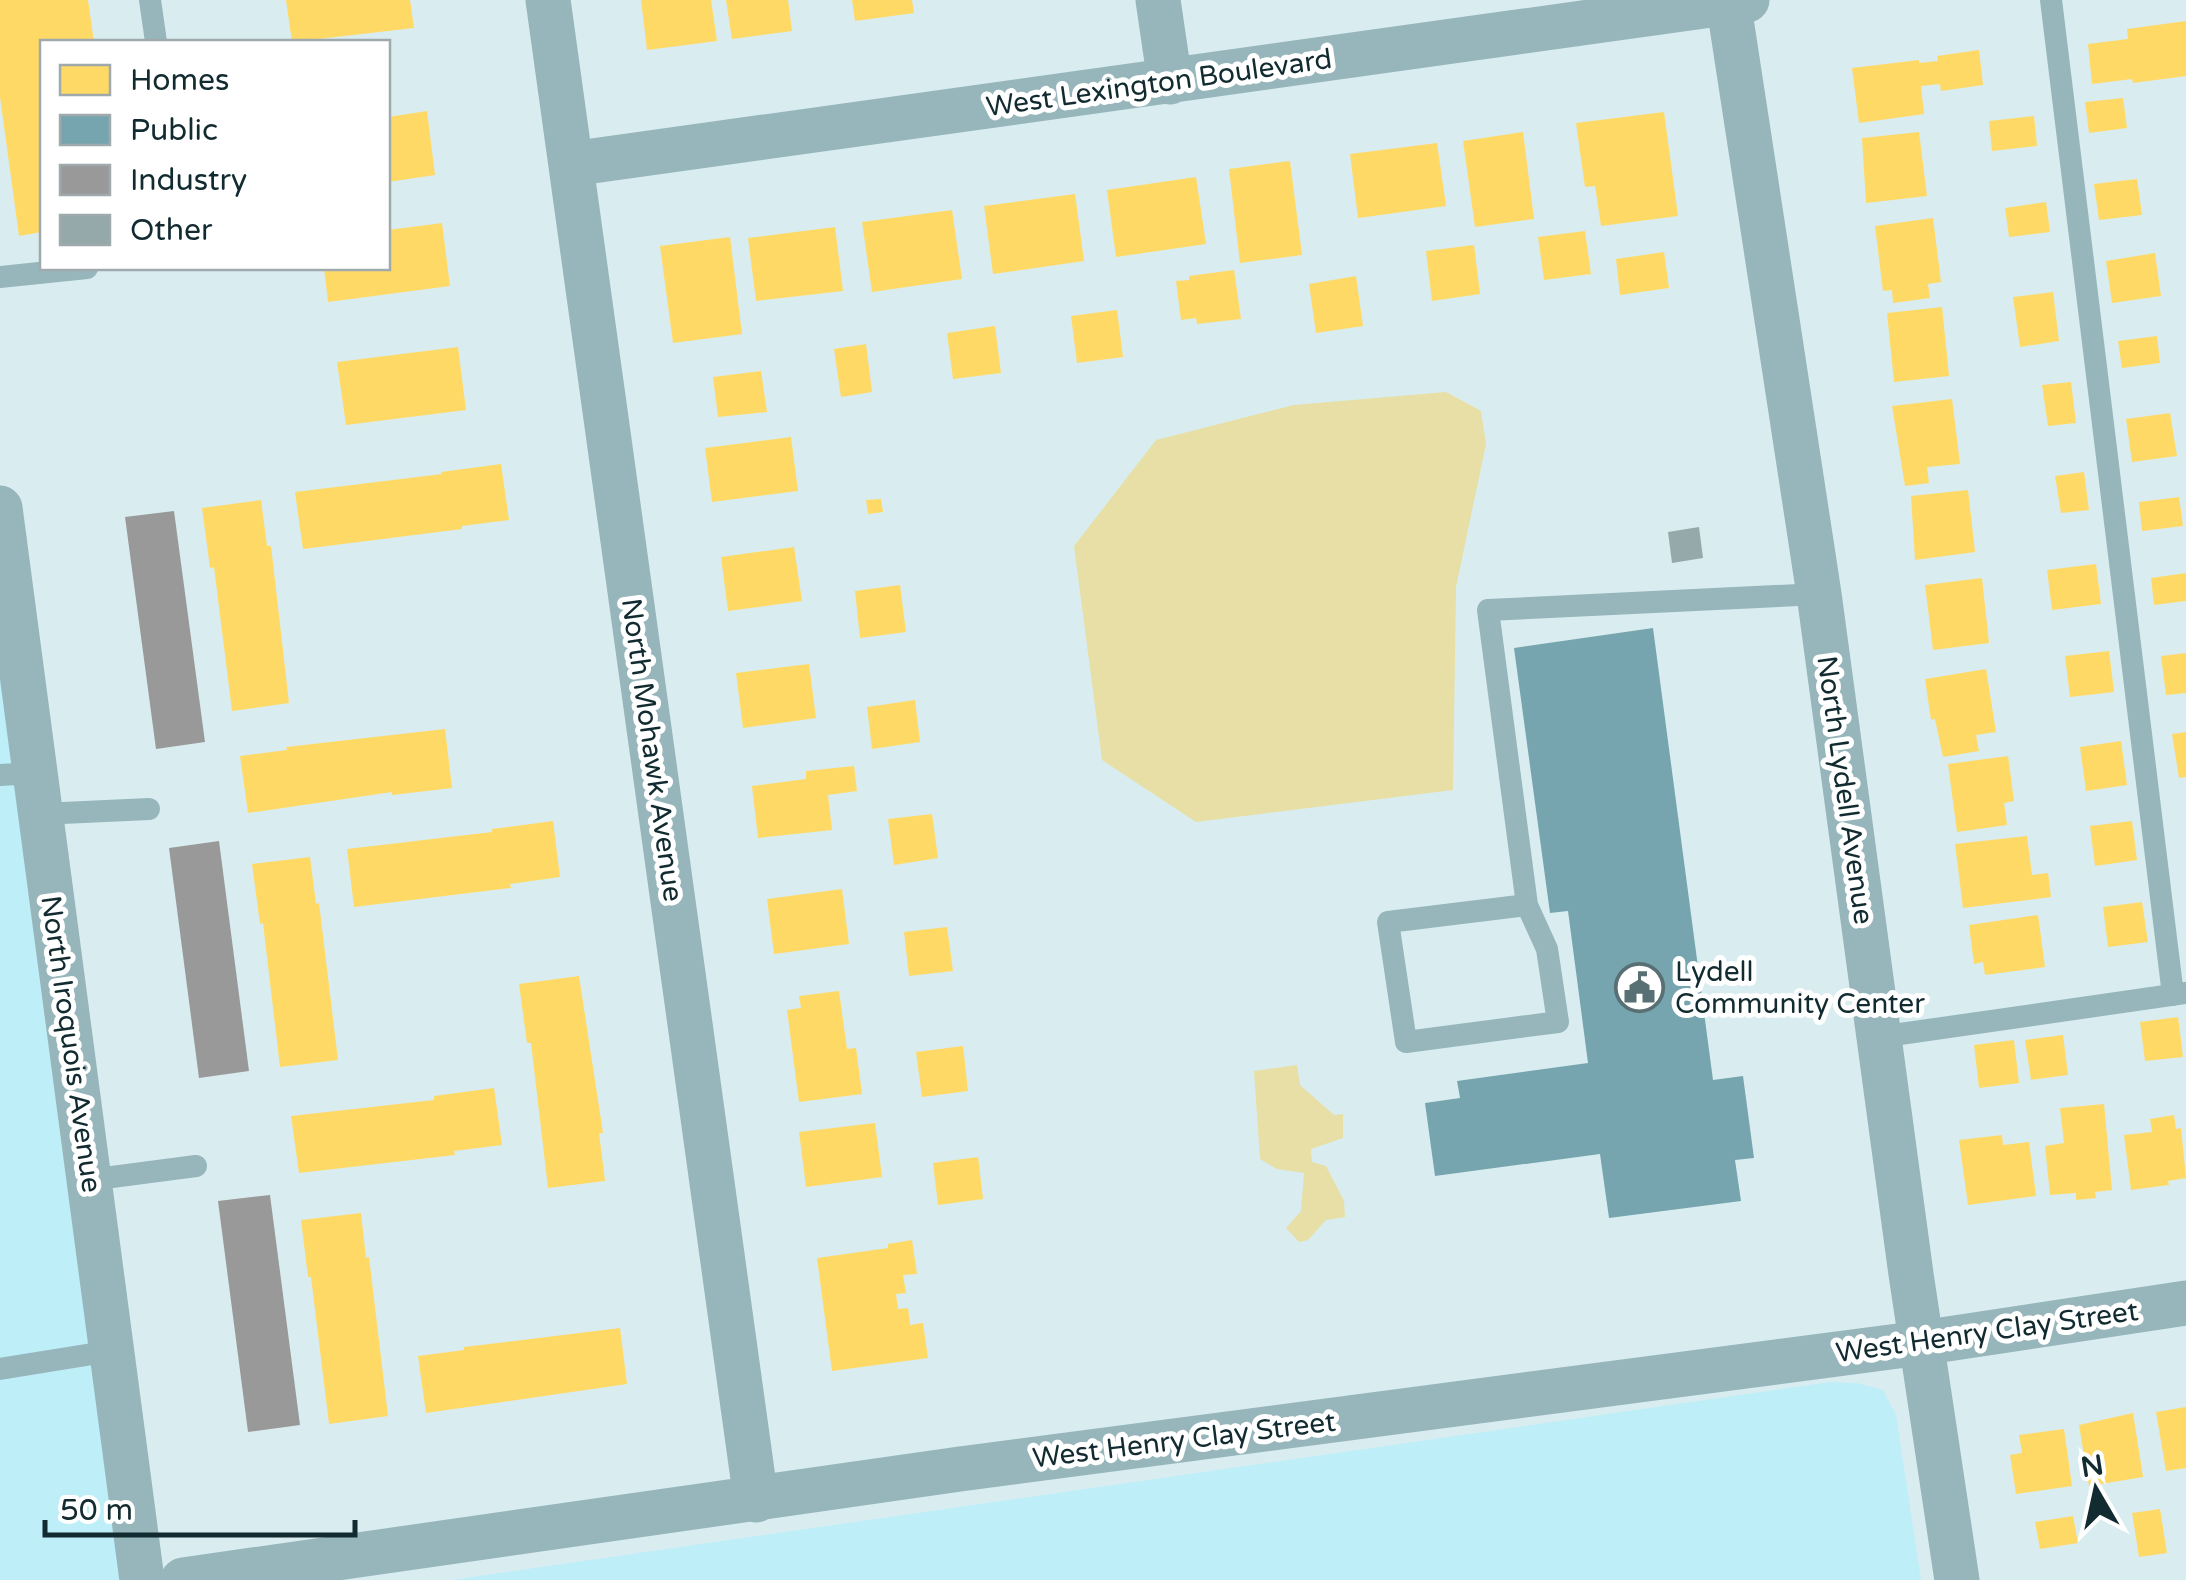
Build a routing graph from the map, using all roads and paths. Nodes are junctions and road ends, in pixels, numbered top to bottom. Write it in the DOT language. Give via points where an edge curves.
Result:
graph roads {
  1 [pos="150,0"];
  2 [pos="548,0"];
  3 [pos="1158,0"];
  4 [pos="2051,0"];
  5 [pos="1734,1"];
  6 [pos="156,40"];
  7 [pos="1170,82"];
  8 [pos="570,164"];
  9 [pos="68,270"];
  10 [pos="0,277"];
  11 [pos="0,508"];
  12 [pos="1819,594"];
  13 [pos="25,788"];
  14 [pos="149,809"];
  15 [pos="1527,905"];
  16 [pos="2180,994"];
  17 [pos="1879,1037"];
  18 [pos="196,1166"];
  19 [pos="89,1180"];
  20 [pos="2186,1303"];
  21 [pos="1921,1343"];
  22 [pos="112,1350"];
  23 [pos="0,1369"];
  24 [pos="756,1500"];
  25 [pos="142,1580"];
  26 [pos="183,1580"];
  27 [pos="1957,1580"];
  1 -- 6 [label="lane"];
  2 -- 8 [label="street, North Mohawk Avenue"];
  3 -- 7 [label="street"];
  4 -- 16 [label="lane"];
  5 -- 7 [label="street, West Lexington Boulevard"];
  5 -- 12 [label="street, North Lydell Avenue"];
  7 -- 8 [label="street, West Lexington Boulevard"];
  8 -- 24 [label="street, North Mohawk Avenue"];
  9 -- 10 [label="lane"];
  11 -- 13 [label="street, North Iroquois Avenue"];
  12 -- 15 [label="lane" via="1488,610"];
  12 -- 17 [label="street, North Lydell Avenue"];
  13 -- 14 [label="lane"];
  13 -- 19 [label="street, North Iroquois Avenue"];
  15 -- 15 [label="lane" via="1388,922 1406,1042 1558,1022 1547,949"];
  16 -- 17 [label="lane"];
  17 -- 21 [label="street, North Lydell Avenue"];
  18 -- 19 [label="lane"];
  19 -- 22 [label="street, North Iroquois Avenue"];
  20 -- 21 [label="street, West Henry Clay Street"];
  21 -- 24 [label="street, West Henry Clay Street"];
  21 -- 27 [label="street, North Lydell Avenue"];
  22 -- 23 [label="lane"];
  22 -- 25 [label="street, North Iroquois Avenue"];
  24 -- 26 [label="street, West Henry Clay Street"];
}
